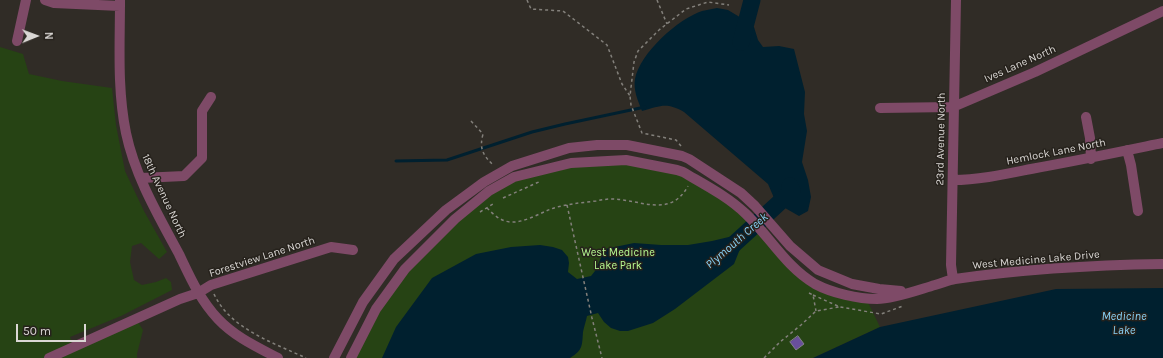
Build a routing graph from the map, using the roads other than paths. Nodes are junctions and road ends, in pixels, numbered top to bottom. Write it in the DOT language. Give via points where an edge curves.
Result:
graph roads {
  1 [pos="26,0"];
  2 [pos="45,0"];
  3 [pos="956,0"];
  4 [pos="79,2"];
  5 [pos="120,3"];
  6 [pos="1163,11"];
  7 [pos="17,41"];
  8 [pos="211,97"];
  9 [pos="953,107"];
  10 [pos="880,108"];
  11 [pos="1086,117"];
  12 [pos="1163,143"];
  13 [pos="1127,150"];
  14 [pos="1091,159"];
  15 [pos="141,178"];
  16 [pos="953,180"];
  17 [pos="1138,211"];
  18 [pos="353,250"];
  19 [pos="1163,264"];
  20 [pos="953,279"];
  21 [pos="913,292"];
  22 [pos="198,293"];
  23 [pos="49,358"];
  24 [pos="278,358"];
  25 [pos="334,358"];
  26 [pos="350,358"];
  1 -- 7 [label="street"];
  2 -- 4 [label="street" via="54,3"];
  3 -- 9 [label="street, 23rd Avenue North"];
  4 -- 5 [label="street"];
  5 -- 15 [label="street, 18th Avenue North" via="121,101 126,132"];
  6 -- 9 [label="street, Ives Lane North" via="1035,72"];
  8 -- 15 [label="street" via="202,111 202,158 184,176"];
  9 -- 10 [label="street, Ives Lane North"];
  9 -- 16 [label="street, 23rd Avenue North"];
  11 -- 14 [label="street"];
  12 -- 13 [label="street, Hemlock Lane North"];
  13 -- 14 [label="street, Hemlock Lane North"];
  13 -- 17 [label="street"];
  14 -- 16 [label="street, Hemlock Lane North" via="969,180"];
  15 -- 22 [label="street, 18th Avenue North"];
  16 -- 20 [label="street, 23rd Avenue North"];
  18 -- 22 [label="street, Forestview Lane North" via="331,247 211,285"];
  19 -- 20 [label="street, West Medicine Lake Drive" via="1072,267"];
  20 -- 21 [label="street, West Medicine Lake Drive"];
  21 -- 25 [label="street, West Medicine Lake Drive" via="852,284 818,270 790,246 741,193 682,156 627,145 569,148 500,172 446,210 394,259 363,302"];
  21 -- 26 [label="street, West Medicine Lake Drive" via="879,299 866,298 849,296 816,284 796,270 768,237 730,200 678,170 626,160 571,162 514,177 489,191 460,215 405,269 376,309"];
  22 -- 23 [label="street, Forestview Lane North"];
  22 -- 24 [label="street, 18th Avenue North" via="218,319 238,337"];
}
